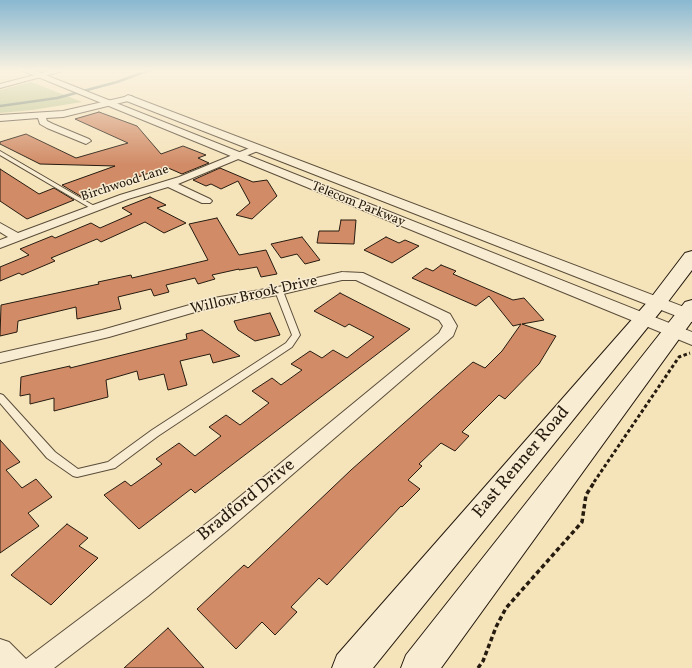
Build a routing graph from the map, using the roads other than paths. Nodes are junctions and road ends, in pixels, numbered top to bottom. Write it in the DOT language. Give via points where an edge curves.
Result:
graph roads {
  1 [pos="99,101"];
  2 [pos="117,101"];
  3 [pos="119,101"];
  4 [pos="41,115"];
  5 [pos="0,118"];
  6 [pos="86,141"];
  7 [pos="257,148"];
  8 [pos="0,153"];
  9 [pos="237,156"];
  10 [pos="170,184"];
  11 [pos="206,201"];
  12 [pos="94,208"];
  13 [pos="0,227"];
  14 [pos="17,238"];
  15 [pos="0,244"];
  16 [pos="692,257"];
  17 [pos="279,291"];
  18 [pos="649,311"];
  19 [pos="450,326"];
  20 [pos="688,327"];
  21 [pos="0,358"];
  22 [pos="0,397"];
  23 [pos="0,651"];
  24 [pos="17,668"];
  25 [pos="34,668"];
  26 [pos="350,668"];
  27 [pos="419,668"];
  1 -- 4 [label="street"];
  2 -- 9 [label="street, Telecom Parkway"];
  3 -- 7 [label="street, Telecom Parkway"];
  4 -- 5 [label="street"];
  4 -- 6 [label="street" via="43,122"];
  7 -- 9 [label="street, Birchwood Lane"];
  7 -- 18 [label="street, Telecom Parkway"];
  8 -- 12 [label="lane"];
  9 -- 10 [label="street, Birchwood Lane"];
  9 -- 18 [label="street, Telecom Parkway"];
  10 -- 11 [label="street"];
  10 -- 12 [label="street, Birchwood Lane" via="130,194"];
  12 -- 14 [label="street, Birchwood Lane"];
  13 -- 14 [label="street"];
  14 -- 15 [label="street, Birchwood Lane"];
  16 -- 18 [label="main road, East Renner Road"];
  17 -- 19 [label="street, Willow Brook Drive" via="342,276 358,276 445,317"];
  17 -- 21 [label="street, Willow Brook Drive" via="214,302 104,334"];
  17 -- 22 [label="lane" via="296,335 289,345 111,465 77,473 51,455"];
  18 -- 20 [label="street, Telecom Parkway"];
  18 -- 26 [label="main road, East Renner Road"];
  19 -- 25 [label="street, Bradford Drive" via="445,336 222,523"];
  20 -- 27 [label="main road"];
  23 -- 24 [label="street"];
}
